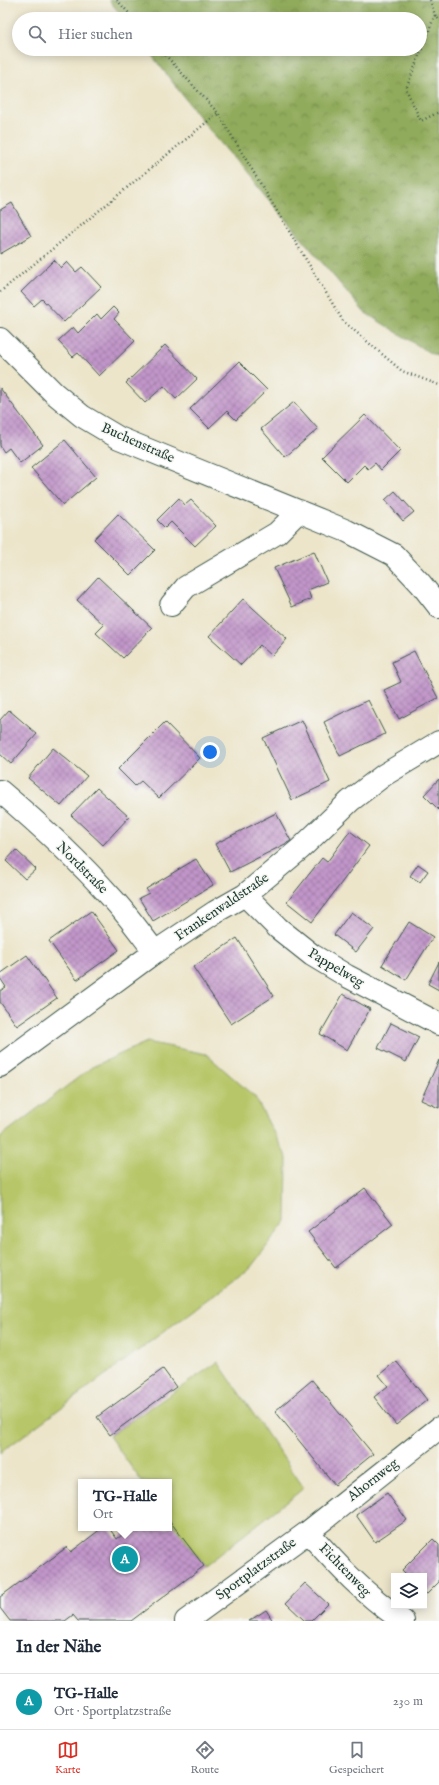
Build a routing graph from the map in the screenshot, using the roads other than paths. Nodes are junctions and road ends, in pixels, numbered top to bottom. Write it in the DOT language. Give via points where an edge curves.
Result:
graph roads {
  1 [pos="0,339"];
  2 [pos="299,511"];
  3 [pos="171,605"];
  4 [pos="439,607"];
  5 [pos="439,742"];
  6 [pos="0,791"];
  7 [pos="245,895"];
  8 [pos="156,952"];
  9 [pos="439,1024"];
  10 [pos="0,1066"];
  11 [pos="439,1428"];
  12 [pos="308,1532"];
  13 [pos="186,1621"];
  14 [pos="403,1621"];
  1 -- 2 [label="street, Buchenstraße" via="54,393 82,416 119,438"];
  2 -- 3 [label="street" via="277,532 186,587"];
  2 -- 4 [label="street, Buchenstraße" via="347,531 394,555"];
  5 -- 7 [label="street, Frankenwaldstraße" via="384,775 350,801 300,849"];
  6 -- 8 [label="street, Nordstraße" via="71,855 107,893"];
  7 -- 8 [label="street, Frankenwaldstraße"];
  7 -- 9 [label="street, Pappelweg" via="278,928 312,955"];
  8 -- 10 [label="street, Frankenwaldstraße"];
  11 -- 12 [label="street, Ahornweg"];
  12 -- 13 [label="street, Sportplatzstraße"];
  12 -- 14 [label="street, Fichtenweg" via="341,1570 376,1602"];
}
